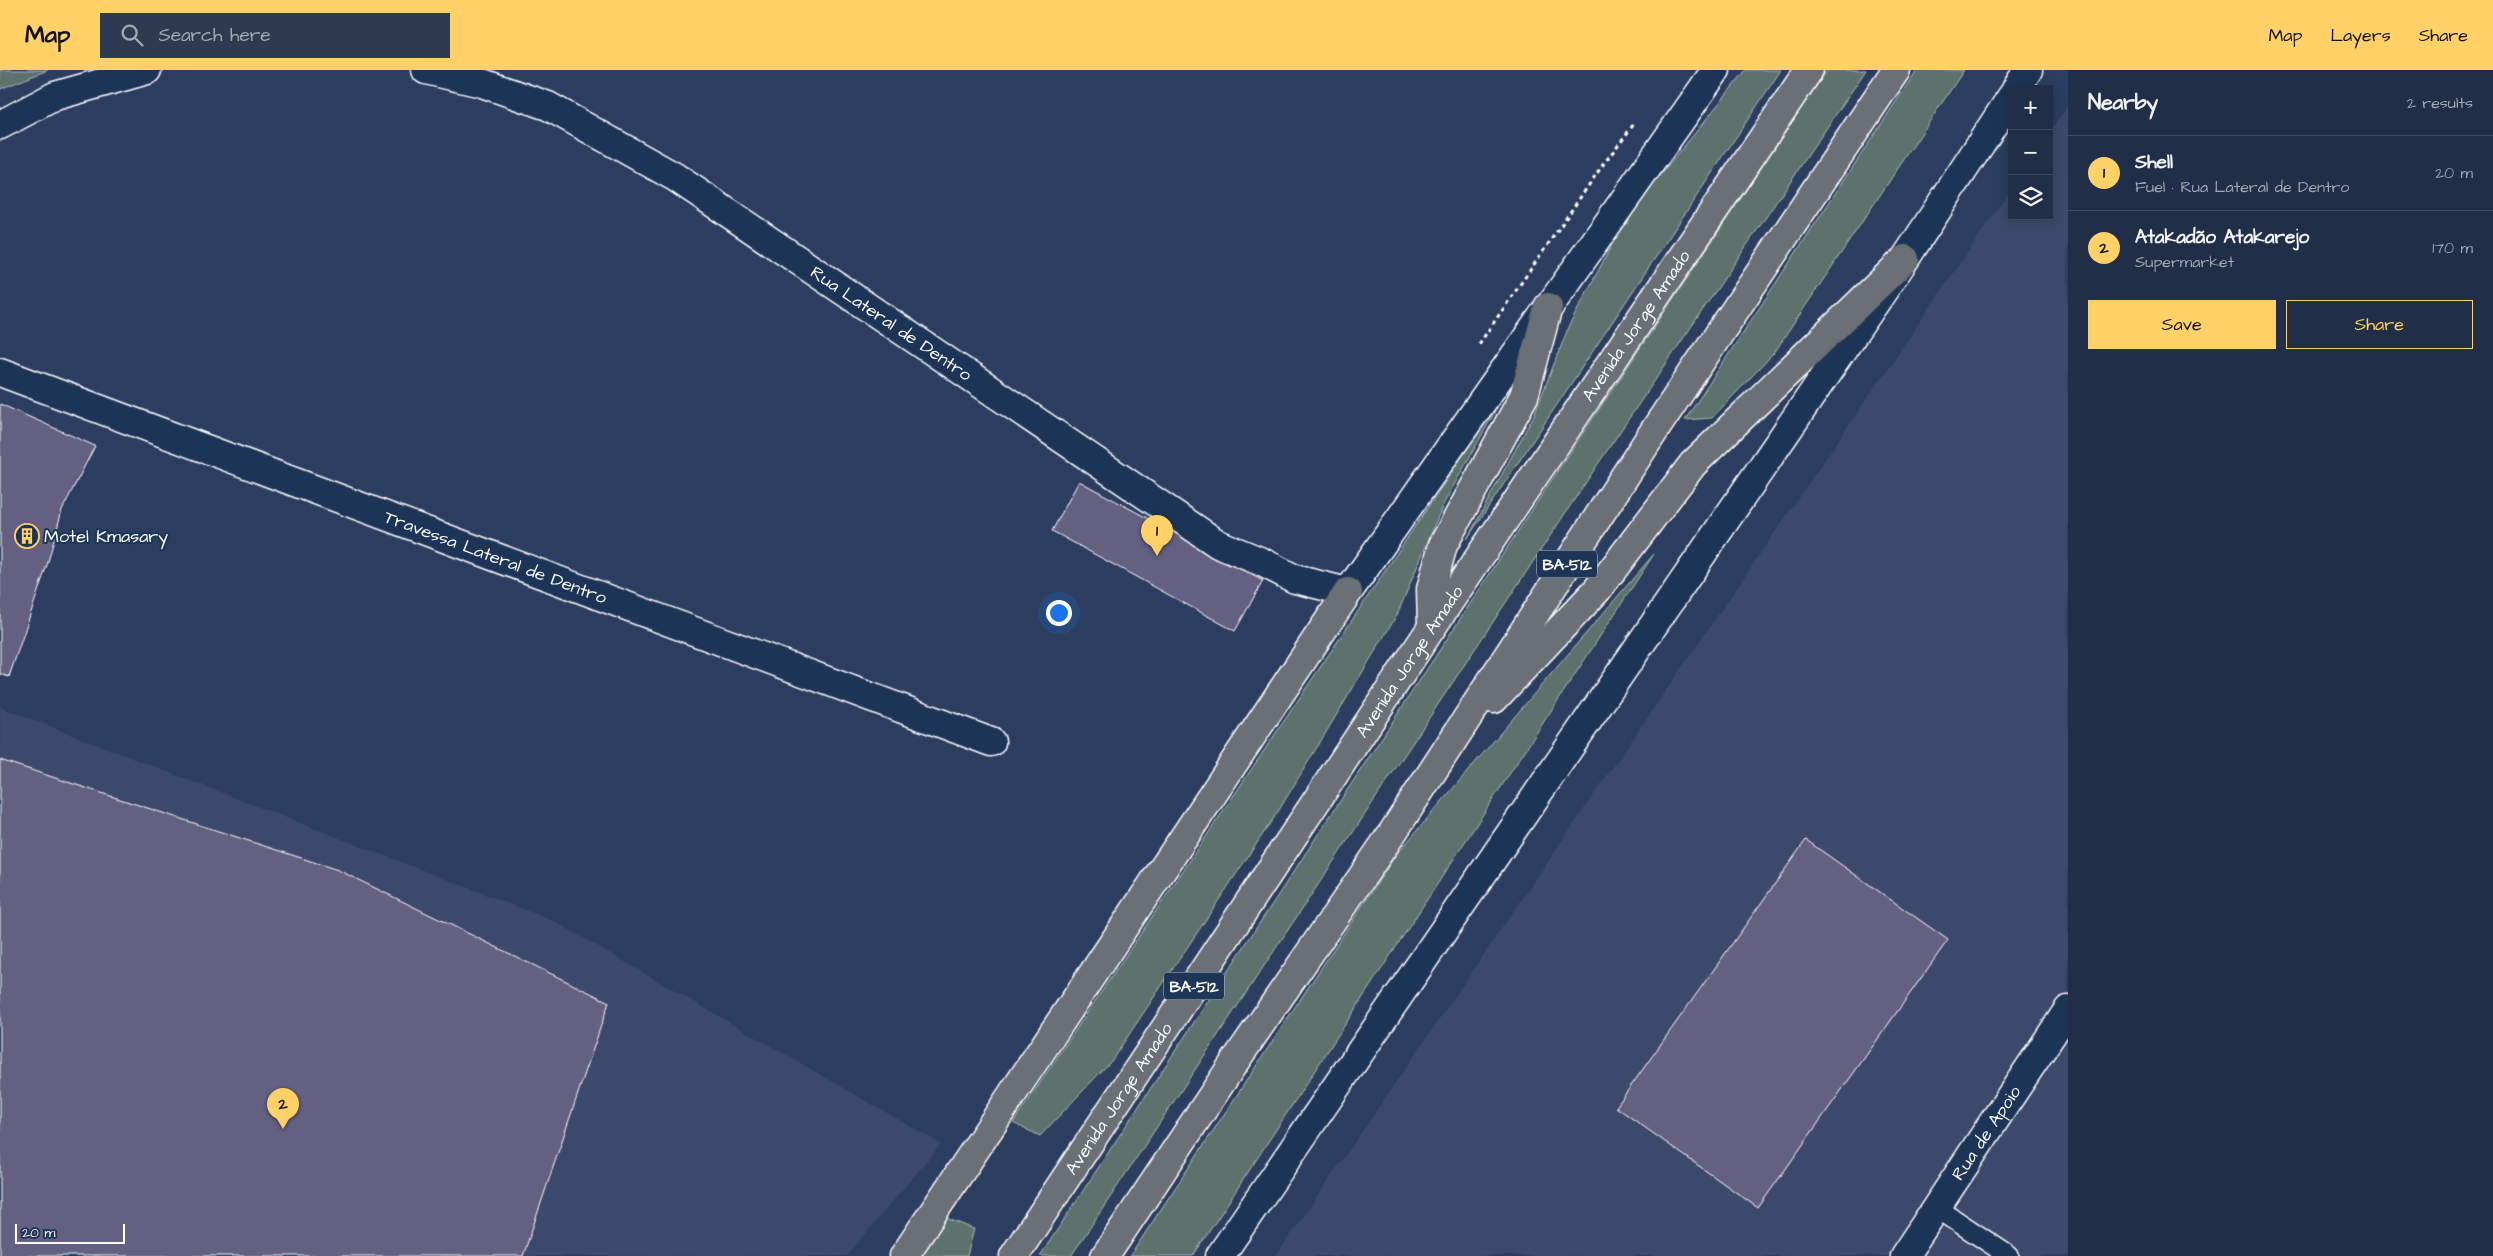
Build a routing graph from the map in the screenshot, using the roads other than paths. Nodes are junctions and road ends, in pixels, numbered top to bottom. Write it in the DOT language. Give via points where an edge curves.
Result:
graph roads {
  1 [pos="147,70"];
  2 [pos="426,70"];
  3 [pos="1716,70"];
  4 [pos="1808,70"];
  5 [pos="1896,70"];
  6 [pos="2028,70"];
  7 [pos="2019,85"];
  8 [pos="2008,102"];
  9 [pos="0,126"];
  10 [pos="1905,259"];
  11 [pos="1548,307"];
  12 [pos="0,372"];
  13 [pos="1348,592"];
  14 [pos="1432,628"];
  15 [pos="992,742"];
  16 [pos="1442,755"];
  17 [pos="2068,1010"];
  18 [pos="1937,1208"];
  19 [pos="904,1256"];
  20 [pos="1014,1256"];
  21 [pos="1105,1256"];
  22 [pos="1220,1256"];
  23 [pos="1904,1256"];
  24 [pos="2009,1256"];
  1 -- 9 [label="street" via="55,96"];
  2 -- 13 [label="street, Rua Lateral de Dentro" via="482,83 548,106 675,177 1218,544 1295,579"];
  3 -- 11 [label="street"];
  4 -- 14 [label="main road, Avenida Jorge Amado / BA-512"];
  5 -- 16 [label="main road, BA-512"];
  6 -- 7 [label="street"];
  8 -- 10 [label="street"];
  10 -- 16 [label="main road" via="1693,464 1597,590"];
  10 -- 22 [label="street"];
  11 -- 13 [label="street"];
  11 -- 14 [label="main road" via="1524,396 1442,545 1431,589"];
  12 -- 15 [label="street, Travessa Lateral de Dentro"];
  13 -- 19 [label="main road"];
  14 -- 20 [label="main road, Avenida Jorge Amado / BA-512"];
  16 -- 21 [label="main road, BA-512"];
  17 -- 18 [label="street, Rua de Apoio"];
  18 -- 23 [label="street, Rua de Apoio"];
  18 -- 24 [label="lane"];
}
